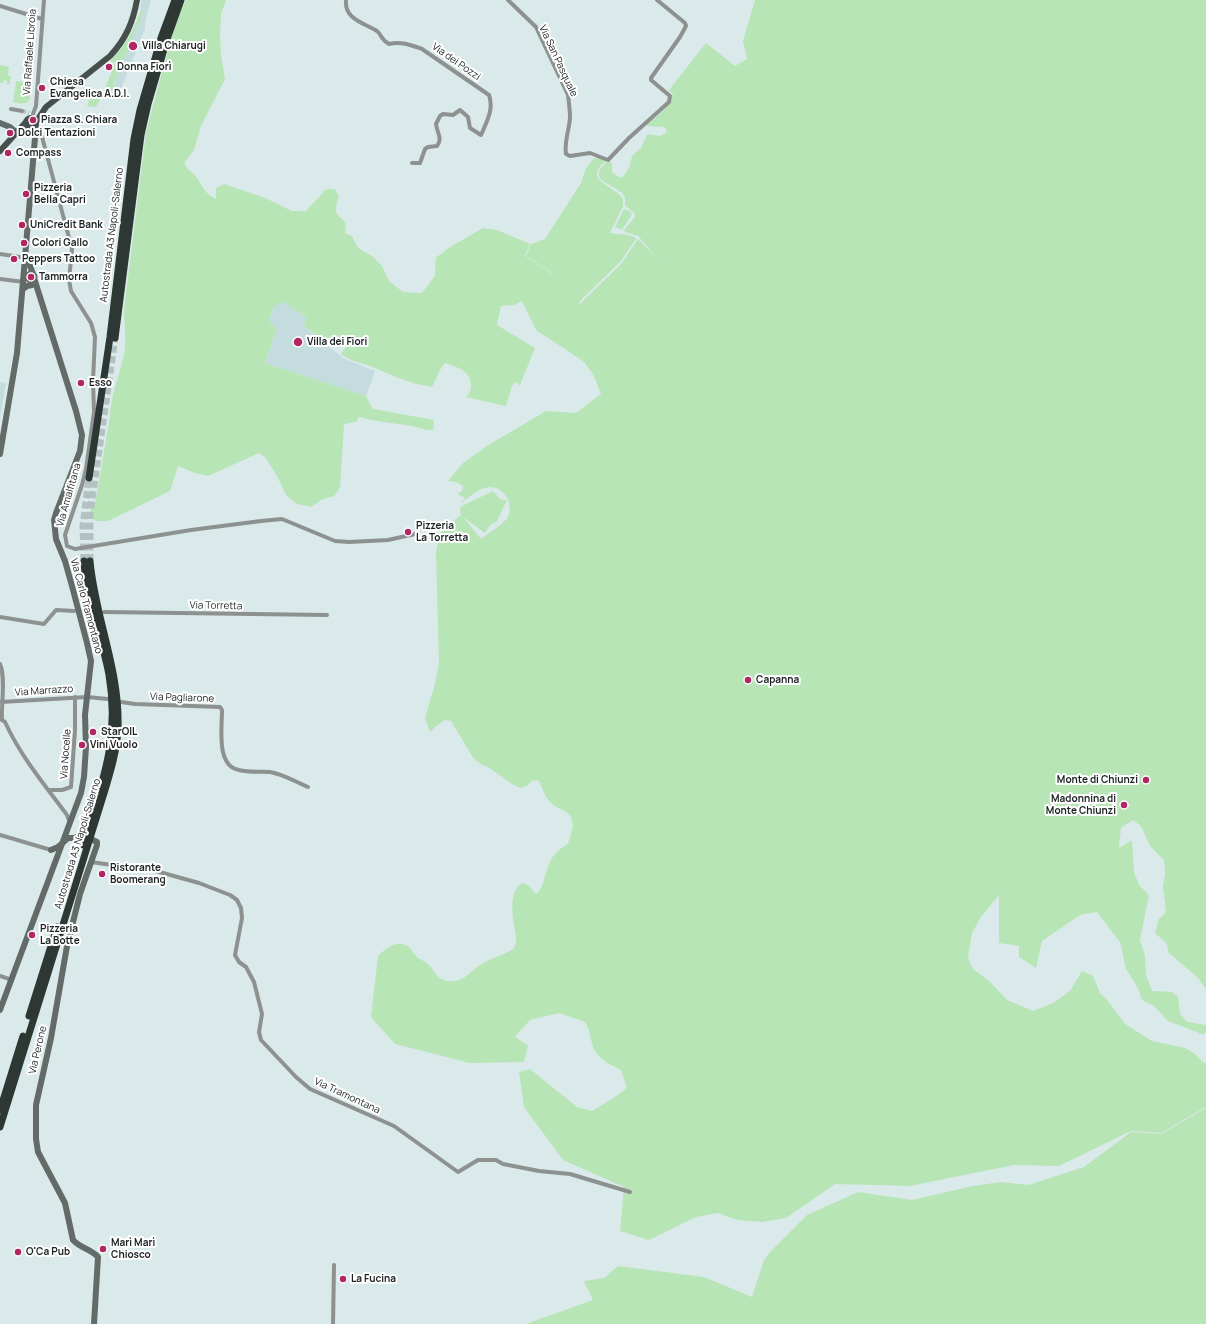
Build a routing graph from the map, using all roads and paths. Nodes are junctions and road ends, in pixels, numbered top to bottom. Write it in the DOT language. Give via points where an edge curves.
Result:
graph roads {
  1 [pos="44,0"];
  2 [pos="138,0"];
  3 [pos="175,0"];
  4 [pos="182,0"];
  5 [pos="346,0"];
  6 [pos="508,0"];
  7 [pos="656,0"];
  8 [pos="0,6"];
  9 [pos="42,19"];
  10 [pos="11,108"];
  11 [pos="22,111"];
  12 [pos="34,120"];
  13 [pos="0,123"];
  14 [pos="19,131"];
  15 [pos="0,151"];
  16 [pos="412,163"];
  17 [pos="0,254"];
  18 [pos="26,258"];
  19 [pos="0,279"];
  20 [pos="28,280"];
  21 [pos="115,338"];
  22 [pos="0,454"];
  23 [pos="89,478"];
  24 [pos="415,534"];
  25 [pos="74,611"];
  26 [pos="104,612"];
  27 [pos="327,615"];
  28 [pos="0,617"];
  29 [pos="0,664"];
  30 [pos="75,697"];
  31 [pos="87,697"];
  32 [pos="108,700"];
  33 [pos="1,702"];
  34 [pos="121,702"];
  35 [pos="1,722"];
  36 [pos="308,788"];
  37 [pos="48,790"];
  38 [pos="68,829"];
  39 [pos="0,835"];
  40 [pos="93,840"];
  41 [pos="63,842"];
  42 [pos="51,850"];
  43 [pos="59,853"];
  44 [pos="56,862"];
  45 [pos="91,862"];
  46 [pos="0,976"];
  47 [pos="12,980"];
  48 [pos="0,1010"];
  49 [pos="0,1110"];
  50 [pos="0,1127"];
  51 [pos="630,1192"];
  52 [pos="334,1265"];
  53 [pos="94,1324"];
  54 [pos="333,1324"];
  1 -- 9 [label="street, Via Raffaele Libroia"];
  2 -- 12 [label="main road" via="131,26 119,47 46,107"];
  3 -- 23 [label="highway, Autostrada A3 Napoli-Salerno" via="161,38 134,139 110,337"];
  4 -- 21 [label="highway, Autostrada A3 Napoli-Salerno" via="165,46 140,138"];
  5 -- 16 [label="street, Via dei Pozzi" via="349,14 379,32 382,40 389,44 397,42 422,49 489,95 492,102 481,135 470,128 468,117 460,110 453,115 440,116 436,124 441,138 438,146 428,147 420,162"];
  6 -- 7 [label="street, Via San Pasquale" via="536,27 568,95 570,119 566,154 570,156 590,153 608,160 669,102 670,96 651,78 686,26"];
  8 -- 9 [label="street"];
  9 -- 12 [label="street, Via Raffaele Libroia"];
  10 -- 11 [label="street"];
  12 -- 14 [label="main road"];
  12 -- 18 [label="street, Via Raffaele Libroia"];
  12 -- 24 [label="street, Via Amalfitana" via="41,133 71,242 71,291 91,323 95,337 94,412 86,469 65,535 67,546 75,549 198,529 282,520 342,542 388,540"];
  13 -- 14 [label="street"];
  14 -- 15 [label="main road"];
  17 -- 18 [label="street"];
  18 -- 20 [label="street, Via Raffaele Libroia"];
  19 -- 20 [label="street"];
  20 -- 22 [label="street, Via Raffaele Libroia"];
  20 -- 31 [label="street, Via Carlo Tramontano" via="41,300 82,435 80,451 56,513 54,527 87,643 90,661"];
  25 -- 28 [label="street" via="56,610 44,624"];
  26 -- 27 [label="street, Via Torretta"];
  29 -- 33 [label="street"];
  30 -- 31 [label="street, Via Marrazzo"];
  30 -- 33 [label="street, Via Marrazzo"];
  30 -- 37 [label="street, Via Nocelle" via="76,730 71,788"];
  31 -- 32 [label="street"];
  31 -- 38 [label="street, Via Carlo Tramontano" via="84,777"];
  33 -- 35 [label="street"];
  34 -- 36 [label="street, Via Pagliarone" via="220,707 222,743 225,760 229,765 238,770 279,774"];
  35 -- 37 [label="street" via="5,722 27,763"];
  37 -- 38 [label="street" via="66,815"];
  38 -- 41 [label="street, Via Carlo Tramontano"];
  38 -- 41 [label="street" via="78,836"];
  39 -- 42 [label="street"];
  40 -- 45 [label="street, Via Perone" via="97,845"];
  41 -- 42 [label="street"];
  41 -- 43 [label="street, Via Carlo Tramontano"];
  42 -- 43 [label="street"];
  42 -- 44 [label="street" via="56,855"];
  43 -- 44 [label="street, Via Carlo Tramontano"];
  44 -- 47 [label="street, Via Carlo Tramontano"];
  45 -- 51 [label="street, Via Tramontana" via="146,868 199,883 237,900 242,918 235,955 246,967 254,982 262,1014 259,1032 261,1040 310,1089 394,1126 458,1172 478,1160 496,1160 503,1164 539,1171 570,1174"];
  45 -- 53 [label="street, Via Perone" via="67,946 36,1105 36,1125 38,1152 64,1203 73,1240 98,1257"];
  46 -- 47 [label="street"];
  47 -- 48 [label="street, Via Carlo Tramontano"];
  49 -- 50 [label="highway, Autostrada A3 Napoli-Salerno" via="100,790 111,746 113,709 110,684 88,590 87,561 116,690 117,744"];
  52 -- 54 [label="street"];
}
